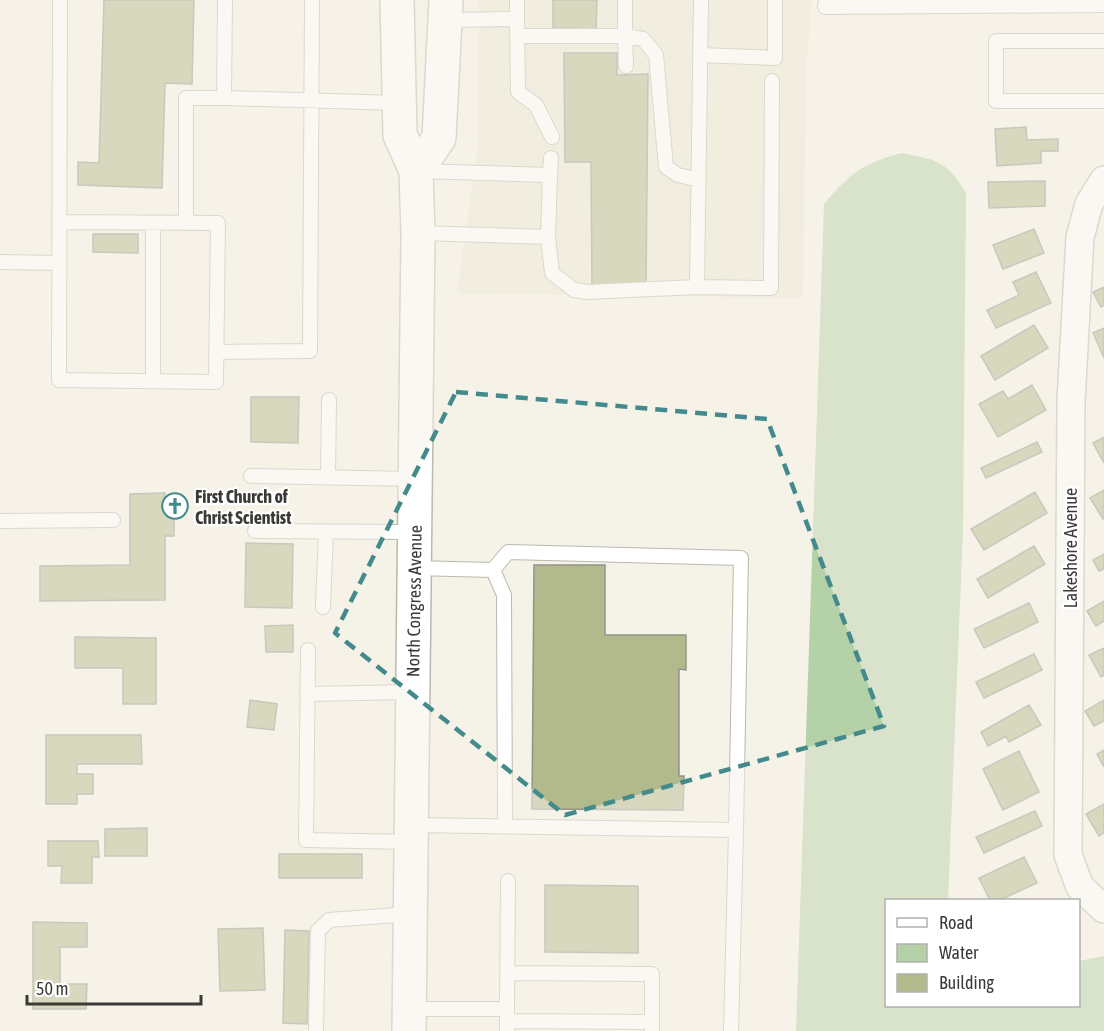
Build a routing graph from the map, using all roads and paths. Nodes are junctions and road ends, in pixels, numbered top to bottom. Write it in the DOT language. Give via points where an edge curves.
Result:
graph roads {
  1 [pos="60,0"];
  2 [pos="225,0"];
  3 [pos="312,0"];
  4 [pos="397,0"];
  5 [pos="517,0"];
  6 [pos="625,0"];
  7 [pos="701,0"];
  8 [pos="775,0"];
  9 [pos="826,3"];
  10 [pos="1104,5"];
  11 [pos="446,10"];
  12 [pos="517,19"];
  13 [pos="517,36"];
  14 [pos="625,36"];
  15 [pos="1104,41"];
  16 [pos="700,55"];
  17 [pos="626,66"];
  18 [pos="772,81"];
  19 [pos="224,98"];
  20 [pos="312,99"];
  21 [pos="1104,101"];
  22 [pos="398,103"];
  23 [pos="552,137"];
  24 [pos="551,158"];
  25 [pos="416,171"];
  26 [pos="550,175"];
  27 [pos="699,180"];
  28 [pos="1104,180"];
  29 [pos="59,222"];
  30 [pos="153,223"];
  31 [pos="186,223"];
  32 [pos="418,233"];
  33 [pos="548,237"];
  34 [pos="0,262"];
  35 [pos="59,263"];
  36 [pos="697,287"];
  37 [pos="216,352"];
  38 [pos="153,381"];
  39 [pos="329,400"];
  40 [pos="251,477"];
  41 [pos="328,478"];
  42 [pos="415,479"];
  43 [pos="112,520"];
  44 [pos="0,521"];
  45 [pos="255,531"];
  46 [pos="326,532"];
  47 [pos="414,532"];
  48 [pos="414,567"];
  49 [pos="493,570"];
  50 [pos="323,607"];
  51 [pos="308,650"];
  52 [pos="413,692"];
  53 [pos="307,694"];
  54 [pos="505,826"];
  55 [pos="736,830"];
  56 [pos="411,833"];
  57 [pos="508,881"];
  58 [pos="1104,909"];
  59 [pos="410,914"];
  60 [pos="508,973"];
  61 [pos="409,1020"];
  62 [pos="508,1020"];
  63 [pos="652,1027"];
  64 [pos="316,1031"];
  65 [pos="731,1031"];
  1 -- 29 [label="lane"];
  2 -- 19 [label="lane"];
  3 -- 20 [label="lane"];
  4 -- 22 [label="street, North Congress Avenue"];
  5 -- 12 [label="lane"];
  6 -- 14 [label="lane"];
  7 -- 16 [label="lane"];
  8 -- 16 [label="lane" via="775,58"];
  9 -- 10 [label="lane"];
  11 -- 12 [label="lane"];
  11 -- 25 [label="street" via="439,138"];
  12 -- 13 [label="lane"];
  13 -- 14 [label="lane"];
  13 -- 23 [label="lane" via="518,92 536,105"];
  14 -- 17 [label="lane"];
  14 -- 27 [label="lane" via="643,39 656,55 666,167 678,176"];
  15 -- 21 [label="lane" via="996,41 996,101"];
  16 -- 27 [label="lane"];
  18 -- 36 [label="lane" via="771,288"];
  19 -- 20 [label="lane"];
  19 -- 31 [label="lane" via="186,98"];
  20 -- 22 [label="lane"];
  20 -- 37 [label="lane" via="310,351"];
  22 -- 25 [label="street, North Congress Avenue" via="400,135"];
  24 -- 26 [label="lane"];
  25 -- 26 [label="lane"];
  25 -- 32 [label="street, North Congress Avenue"];
  26 -- 33 [label="lane"];
  27 -- 36 [label="lane"];
  28 -- 58 [label="street, Lakeshore Avenue" via="1089,204 1080,237 1071,401 1068,855 1080,887"];
  29 -- 30 [label="lane"];
  29 -- 35 [label="lane"];
  30 -- 31 [label="lane"];
  30 -- 38 [label="lane"];
  31 -- 37 [label="lane" via="218,224"];
  32 -- 33 [label="lane"];
  32 -- 42 [label="street, North Congress Avenue"];
  33 -- 36 [label="lane" via="552,273 574,290"];
  34 -- 35 [label="lane"];
  35 -- 38 [label="lane" via="59,380"];
  37 -- 38 [label="lane" via="216,382"];
  39 -- 41 [label="lane"];
  40 -- 41 [label="lane"];
  41 -- 42 [label="lane"];
  42 -- 47 [label="street, North Congress Avenue"];
  43 -- 44 [label="lane"];
  45 -- 46 [label="lane"];
  46 -- 47 [label="lane"];
  46 -- 50 [label="lane"];
  47 -- 48 [label="street, North Congress Avenue"];
  48 -- 49 [label="lane"];
  48 -- 52 [label="street, North Congress Avenue"];
  49 -- 54 [label="lane" via="504,595"];
  49 -- 55 [label="lane" via="508,552 741,558"];
  51 -- 53 [label="lane"];
  52 -- 53 [label="lane"];
  52 -- 56 [label="street, North Congress Avenue"];
  53 -- 56 [label="lane" via="306,840"];
  54 -- 55 [label="lane"];
  54 -- 56 [label="lane"];
  55 -- 65 [label="lane"];
  56 -- 59 [label="street, North Congress Avenue"];
  57 -- 60 [label="lane"];
  59 -- 61 [label="street, North Congress Avenue"];
  59 -- 64 [label="lane" via="329,920 318,931"];
  60 -- 62 [label="lane"];
  60 -- 63 [label="lane" via="652,974"];
  61 -- 62 [label="lane"];
  62 -- 63 [label="lane"];
}
